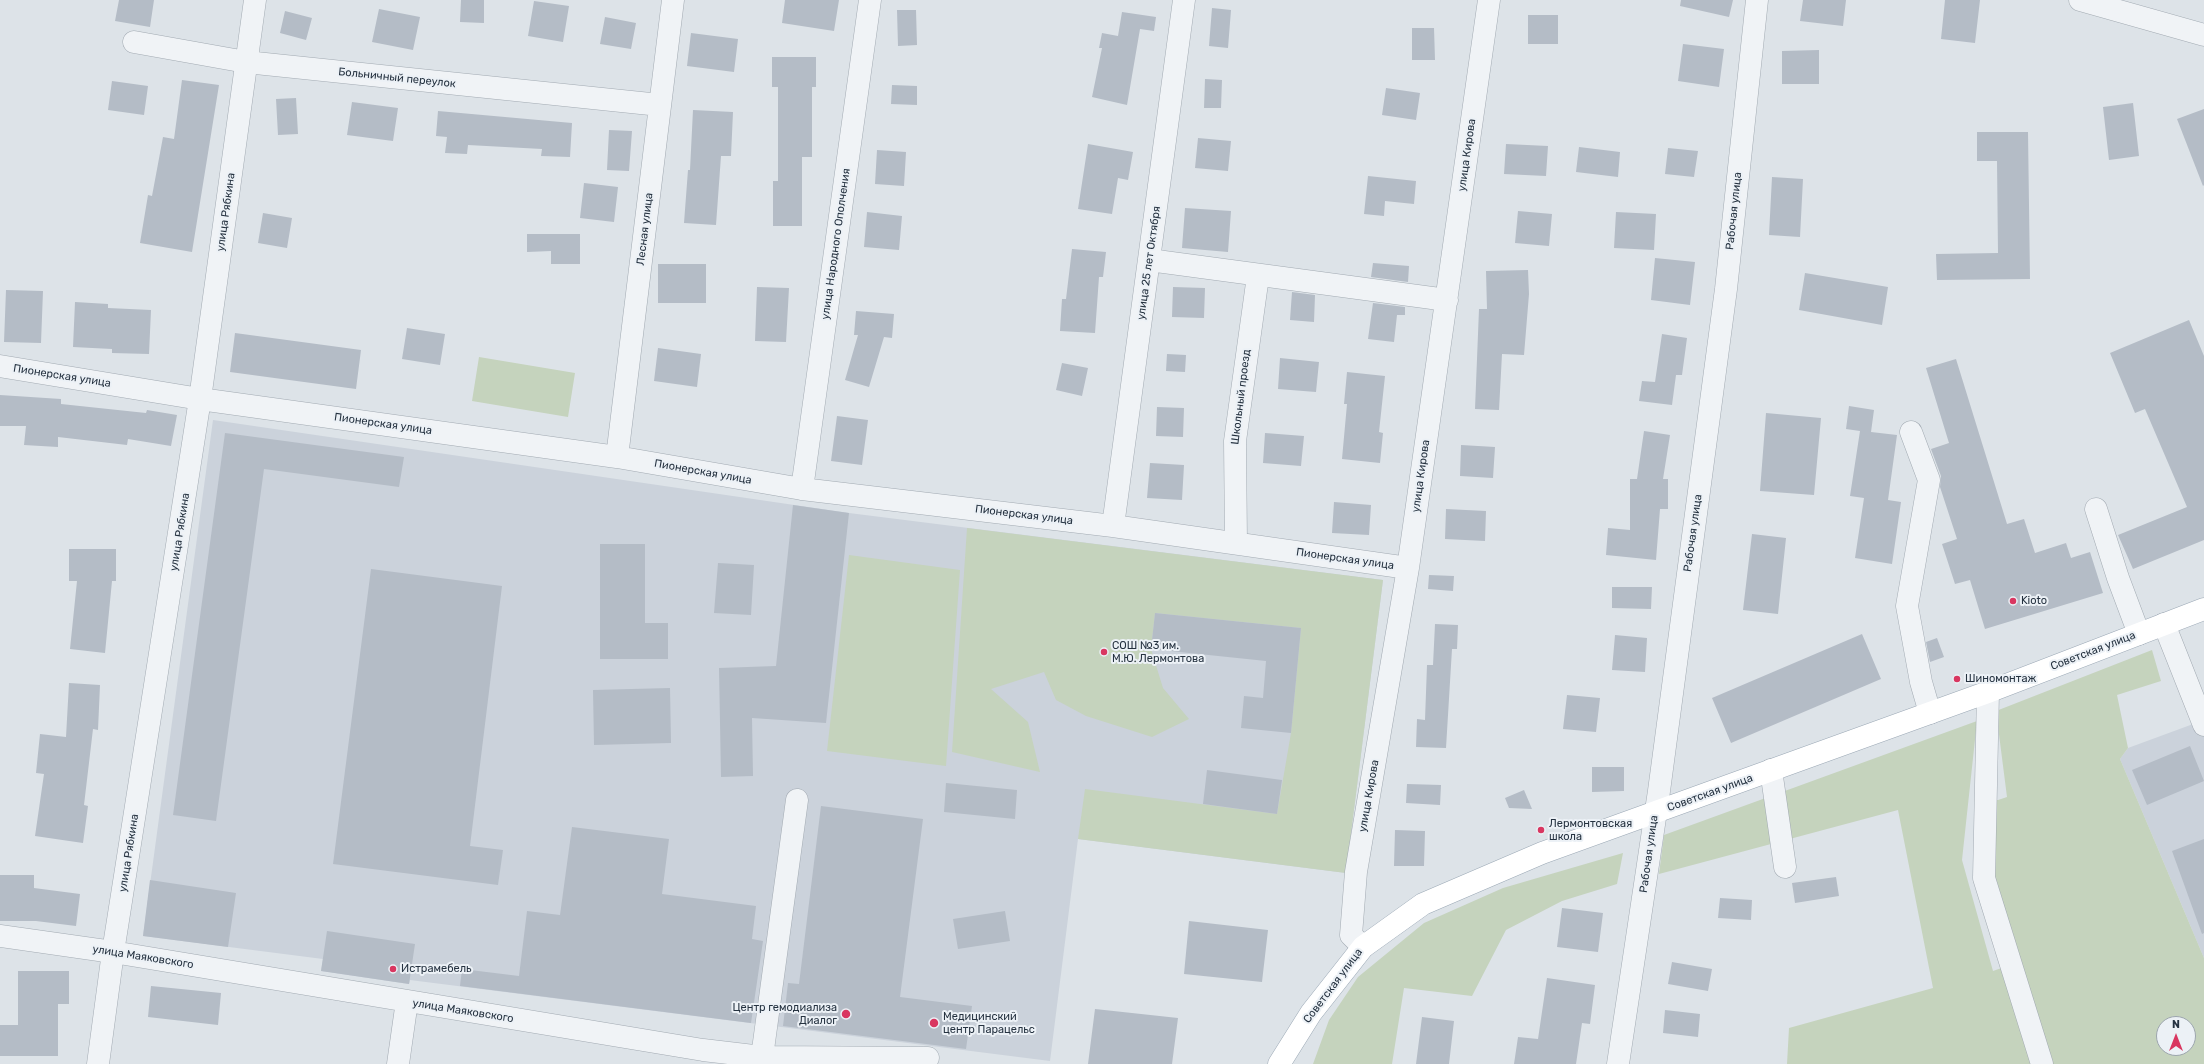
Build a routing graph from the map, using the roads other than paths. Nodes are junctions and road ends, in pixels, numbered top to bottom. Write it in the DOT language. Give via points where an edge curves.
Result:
graph roads {
  1 [pos="255,0"];
  2 [pos="673,0"];
  3 [pos="870,0"];
  4 [pos="1184,0"];
  5 [pos="1489,0"];
  6 [pos="1757,0"];
  7 [pos="2080,0"];
  8 [pos="2204,34"];
  9 [pos="134,42"];
  10 [pos="246,62"];
  11 [pos="660,106"];
  12 [pos="1149,260"];
  13 [pos="1258,276"];
  14 [pos="1447,300"];
  15 [pos="0,366"];
  16 [pos="200,399"];
  17 [pos="1911,432"];
  18 [pos="617,457"];
  19 [pos="802,488"];
  20 [pos="2096,509"];
  21 [pos="1114,526"];
  22 [pos="1236,543"];
  23 [pos="1408,568"];
  24 [pos="2204,609"];
  25 [pos="2164,624"];
  26 [pos="2139,634"];
  27 [pos="1988,692"];
  28 [pos="1930,713"];
  29 [pos="2204,726"];
  30 [pos="1771,770"];
  31 [pos="797,800"];
  32 [pos="1655,813"];
  33 [pos="1785,867"];
  34 [pos="0,936"];
  35 [pos="1363,947"];
  36 [pos="113,952"];
  37 [pos="407,1001"];
  38 [pos="762,1057"];
  39 [pos="716,1058"];
  40 [pos="928,1058"];
  41 [pos="98,1064"];
  42 [pos="398,1064"];
  43 [pos="1279,1064"];
  44 [pos="1618,1064"];
  45 [pos="2042,1064"];
  1 -- 10 [label="street, улица Рябкина"];
  2 -- 11 [label="street, Лесная улица"];
  3 -- 19 [label="street, улица Народного Ополчения"];
  4 -- 12 [label="street, улица 25 лет Октября"];
  5 -- 14 [label="street, улица Кирова"];
  6 -- 32 [label="street, Рабочая улица" via="1726,289"];
  7 -- 8 [label="street"];
  9 -- 10 [label="street, Больничный переулок"];
  10 -- 11 [label="street, Больничный переулок"];
  10 -- 16 [label="street, улица Рябкина"];
  11 -- 18 [label="street, Лесная улица"];
  12 -- 13 [label="street"];
  12 -- 21 [label="street, улица 25 лет Октября"];
  13 -- 14 [label="street"];
  13 -- 22 [label="street, Школьный проезд" via="1235,441"];
  14 -- 23 [label="street, улица Кирова"];
  15 -- 16 [label="street, Пионерская улица"];
  16 -- 18 [label="street, Пионерская улица"];
  16 -- 36 [label="street, улица Рябкина"];
  17 -- 28 [label="street" via="1929,480 1907,606 1921,682"];
  18 -- 19 [label="street, Пионерская улица"];
  19 -- 21 [label="street, Пионерская улица"];
  20 -- 26 [label="street"];
  21 -- 22 [label="street, Пионерская улица"];
  22 -- 23 [label="street, Пионерская улица"];
  23 -- 35 [label="street, улица Кирова" via="1356,872 1351,935"];
  24 -- 25 [label="main road, Советская улица"];
  25 -- 26 [label="main road, Советская улица"];
  25 -- 29 [label="street"];
  26 -- 27 [label="main road, Советская улица"];
  27 -- 28 [label="main road, Советская улица"];
  27 -- 45 [label="street" via="1984,878"];
  28 -- 30 [label="main road, Советская улица"];
  30 -- 32 [label="main road, Советская улица"];
  30 -- 33 [label="street"];
  31 -- 38 [label="street"];
  32 -- 35 [label="main road, Советская улица" via="1542,853 1423,904"];
  32 -- 44 [label="street, Рабочая улица"];
  34 -- 36 [label="street, улица Маяковского"];
  35 -- 43 [label="main road, Советская улица" via="1311,1013"];
  36 -- 37 [label="street, улица Маяковского"];
  36 -- 41 [label="street, улица Рябкина"];
  37 -- 39 [label="street, улица Маяковского"];
  37 -- 42 [label="street"];
  38 -- 39 [label="street, улица Маяковского"];
  38 -- 40 [label="street, улица Маяковского"];
}
